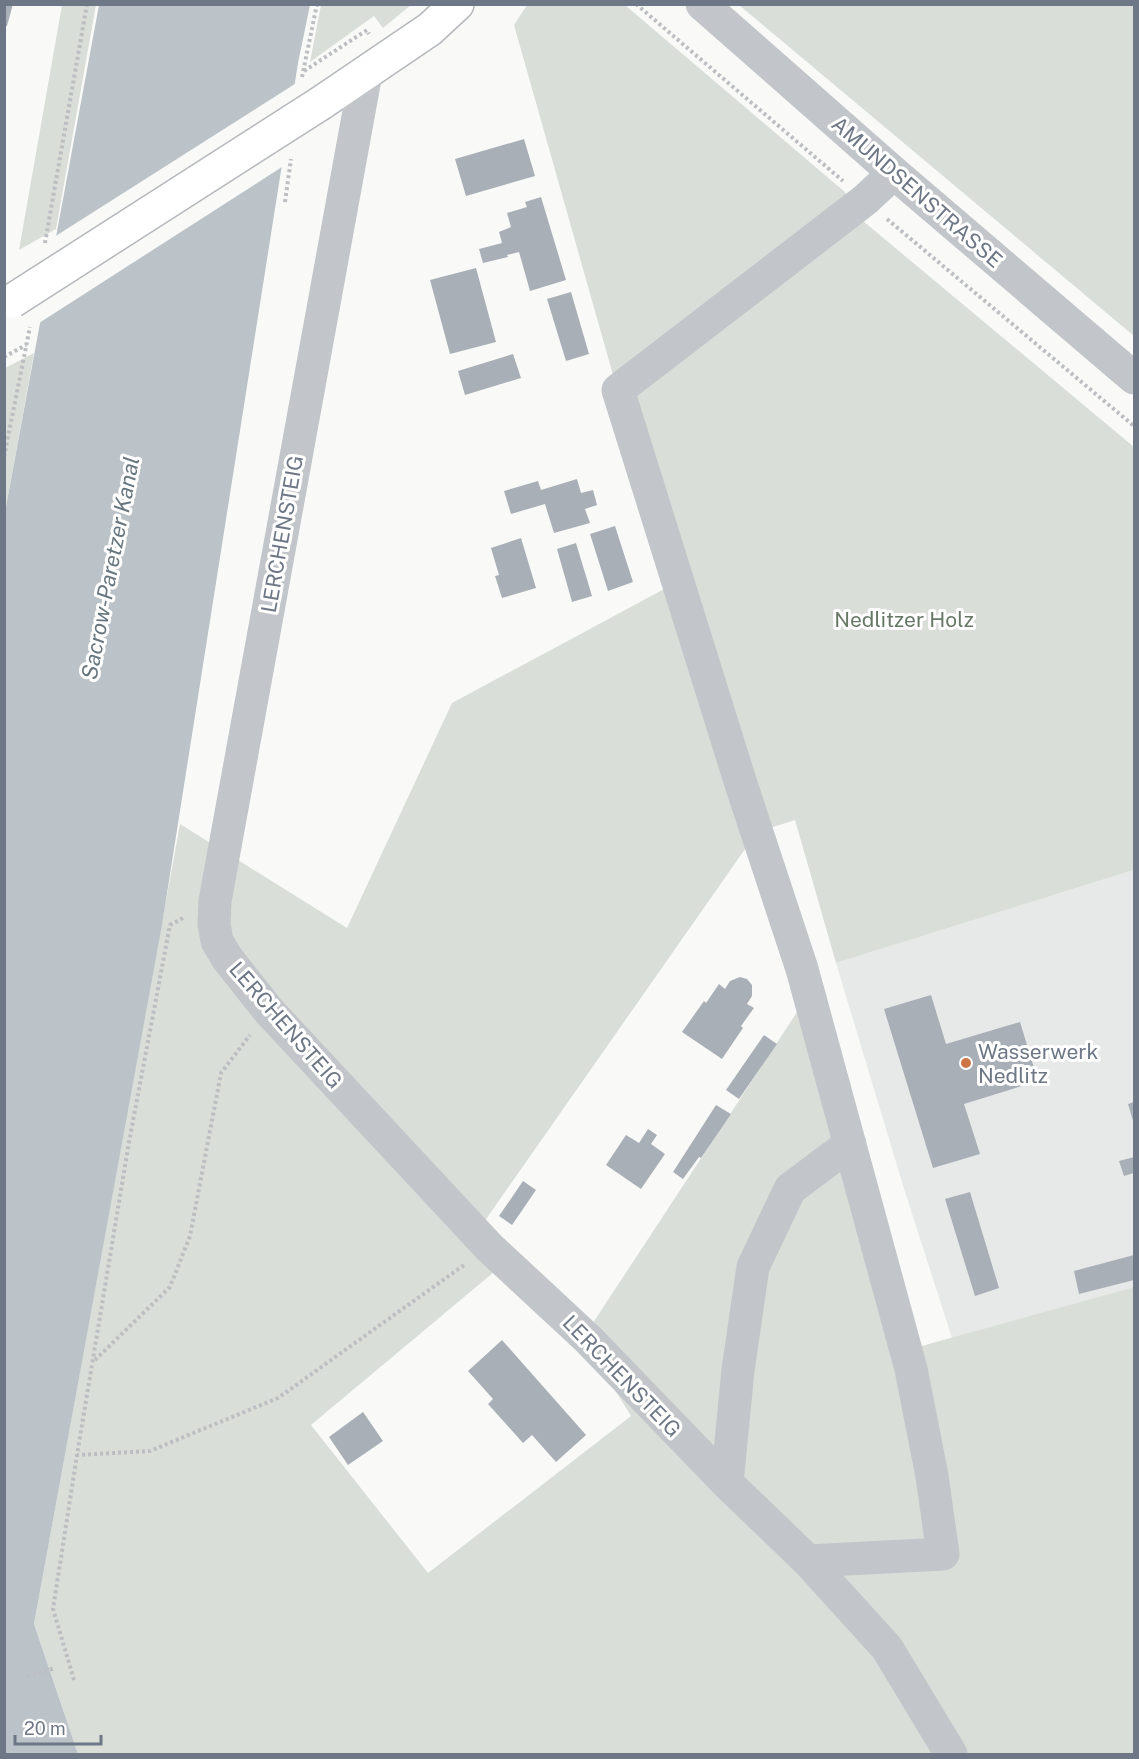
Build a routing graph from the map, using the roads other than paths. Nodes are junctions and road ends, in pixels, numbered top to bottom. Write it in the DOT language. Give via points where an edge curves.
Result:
graph roads {
  1 [pos="457,4"];
  2 [pos="702,4"];
  3 [pos="366,73"];
  4 [pos="894,173"];
  5 [pos="16,310"];
  6 [pos="1134,378"];
  7 [pos="850,1144"];
  8 [pos="727,1483"];
  9 [pos="807,1561"];
  10 [pos="951,1755"];
  1 -- 3 [label="main road" via="430,29"];
  2 -- 4 [label="street, AMUNDSENSTRASSE"];
  3 -- 5 [label="main road, bridge"];
  3 -- 8 [label="street, LERCHENSTEIG" via="215,901 217,941 269,1011 489,1247 588,1339"];
  4 -- 6 [label="street, AMUNDSENSTRASSE"];
  4 -- 7 [label="street" via="865,200 618,390 802,969"];
  7 -- 8 [label="street" via="790,1189 753,1267"];
  7 -- 9 [label="street" via="911,1369 943,1554"];
  8 -- 9 [label="street, LERCHENSTEIG"];
  9 -- 10 [label="street, LERCHENSTEIG" via="887,1648"];
}
